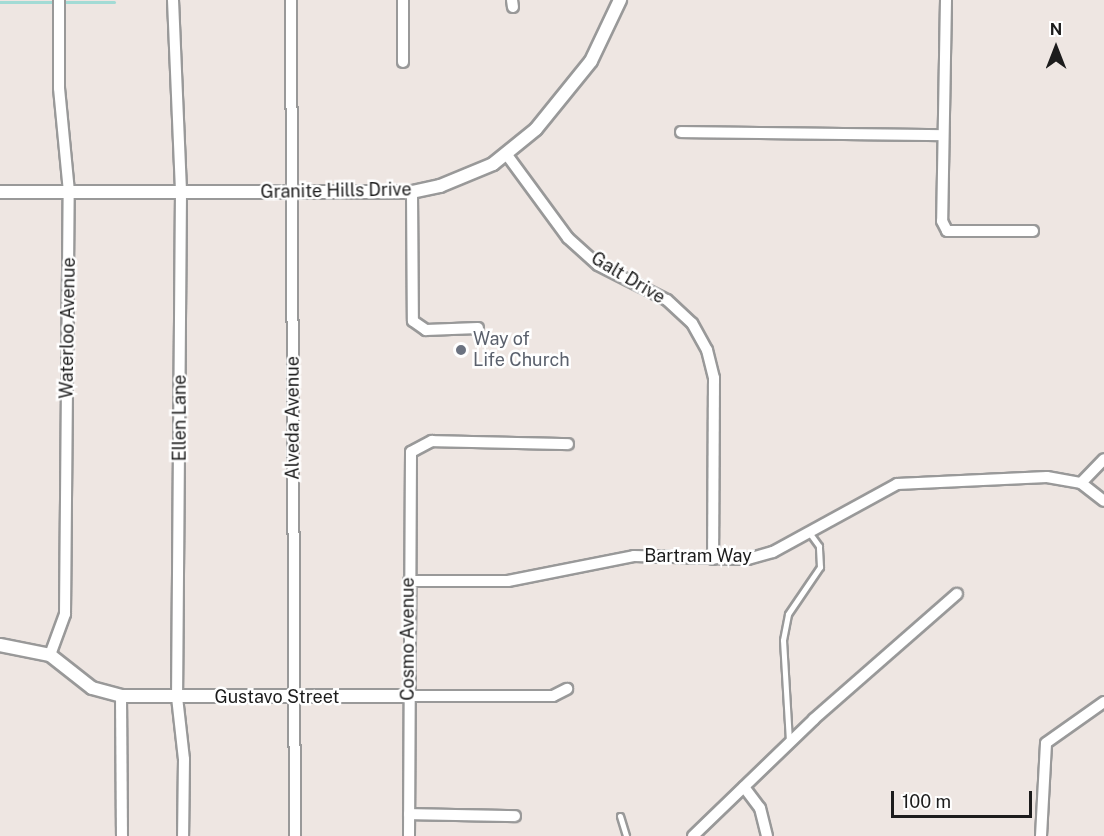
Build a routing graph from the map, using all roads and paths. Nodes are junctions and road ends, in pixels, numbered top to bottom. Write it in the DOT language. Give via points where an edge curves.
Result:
graph roads {
  1 [pos="59,0"];
  2 [pos="173,0"];
  3 [pos="291,0"];
  4 [pos="403,0"];
  5 [pos="620,0"];
  6 [pos="946,0"];
  7 [pos="403,62"];
  8 [pos="681,132"];
  9 [pos="943,135"];
  10 [pos="507,155"];
  11 [pos="0,192"];
  12 [pos="69,192"];
  13 [pos="181,192"];
  14 [pos="292,192"];
  15 [pos="412,192"];
  16 [pos="1033,231"];
  17 [pos="478,328"];
  18 [pos="568,444"];
  19 [pos="1104,459"];
  20 [pos="1081,483"];
  21 [pos="1104,501"];
  22 [pos="809,531"];
  23 [pos="713,559"];
  24 [pos="409,581"];
  25 [pos="957,594"];
  26 [pos="0,645"];
  27 [pos="50,655"];
  28 [pos="567,689"];
  29 [pos="122,696"];
  30 [pos="294,696"];
  31 [pos="407,696"];
  32 [pos="177,697"];
  33 [pos="1104,702"];
  34 [pos="792,745"];
  35 [pos="744,787"];
  36 [pos="409,814"];
  37 [pos="515,816"];
  38 [pos="620,816"];
  39 [pos="122,836"];
  40 [pos="183,836"];
  41 [pos="295,836"];
  42 [pos="409,836"];
  43 [pos="626,836"];
  44 [pos="693,836"];
  45 [pos="767,836"];
  46 [pos="1041,836"];
  1 -- 12 [label="street, Waterloo Avenue" via="59,88"];
  2 -- 13 [label="street, Ellen Lane"];
  3 -- 14 [label="street, Alveda Avenue"];
  4 -- 7 [label="street"];
  5 -- 10 [label="street, Granite Hills Drive" via="573,87"];
  6 -- 9 [label="street"];
  8 -- 9 [label="street"];
  9 -- 16 [label="street" via="942,221 947,231"];
  10 -- 15 [label="street, Granite Hills Drive" via="462,179"];
  10 -- 23 [label="street, Galt Drive" via="568,238 598,265 667,300 692,323 707,350 714,378"];
  11 -- 12 [label="street, Granite Hills Drive"];
  12 -- 13 [label="street, Granite Hills Drive"];
  12 -- 27 [label="street, Waterloo Avenue" via="65,614"];
  13 -- 14 [label="street, Granite Hills Drive"];
  13 -- 32 [label="street, Ellen Lane"];
  14 -- 15 [label="street, Granite Hills Drive"];
  14 -- 30 [label="street, Alveda Avenue"];
  15 -- 17 [label="street" via="413,321 426,330"];
  18 -- 24 [label="street, Cosmo Avenue" via="417,445 408,462"];
  19 -- 20 [label="street"];
  20 -- 21 [label="street"];
  20 -- 22 [label="street, Bartram Way" via="1047,477 897,484"];
  22 -- 23 [label="street, Bartram Way" via="773,552"];
  22 -- 34 [label="lane" via="819,546 820,567 788,614 783,640"];
  23 -- 24 [label="street, Bartram Way" via="634,556 508,581"];
  24 -- 31 [label="street, Cosmo Avenue"];
  25 -- 34 [label="street" via="814,718"];
  26 -- 27 [label="street, Gustavo Street"];
  27 -- 29 [label="street, Gustavo Street" via="92,688"];
  28 -- 31 [label="street, Gustavo Street" via="553,696"];
  29 -- 32 [label="street, Gustavo Street"];
  29 -- 39 [label="street"];
  30 -- 31 [label="street, Gustavo Street"];
  30 -- 32 [label="street, Gustavo Street"];
  30 -- 41 [label="street, Alveda Avenue"];
  31 -- 36 [label="street, Cosmo Avenue"];
  32 -- 40 [label="street, Ellen Lane" via="184,759"];
  33 -- 46 [label="street" via="1046,743"];
  34 -- 35 [label="street"];
  35 -- 44 [label="street"];
  35 -- 45 [label="street" via="760,808"];
  36 -- 37 [label="street"];
  36 -- 42 [label="street, Cosmo Avenue"];
  38 -- 43 [label="lane"];
}
